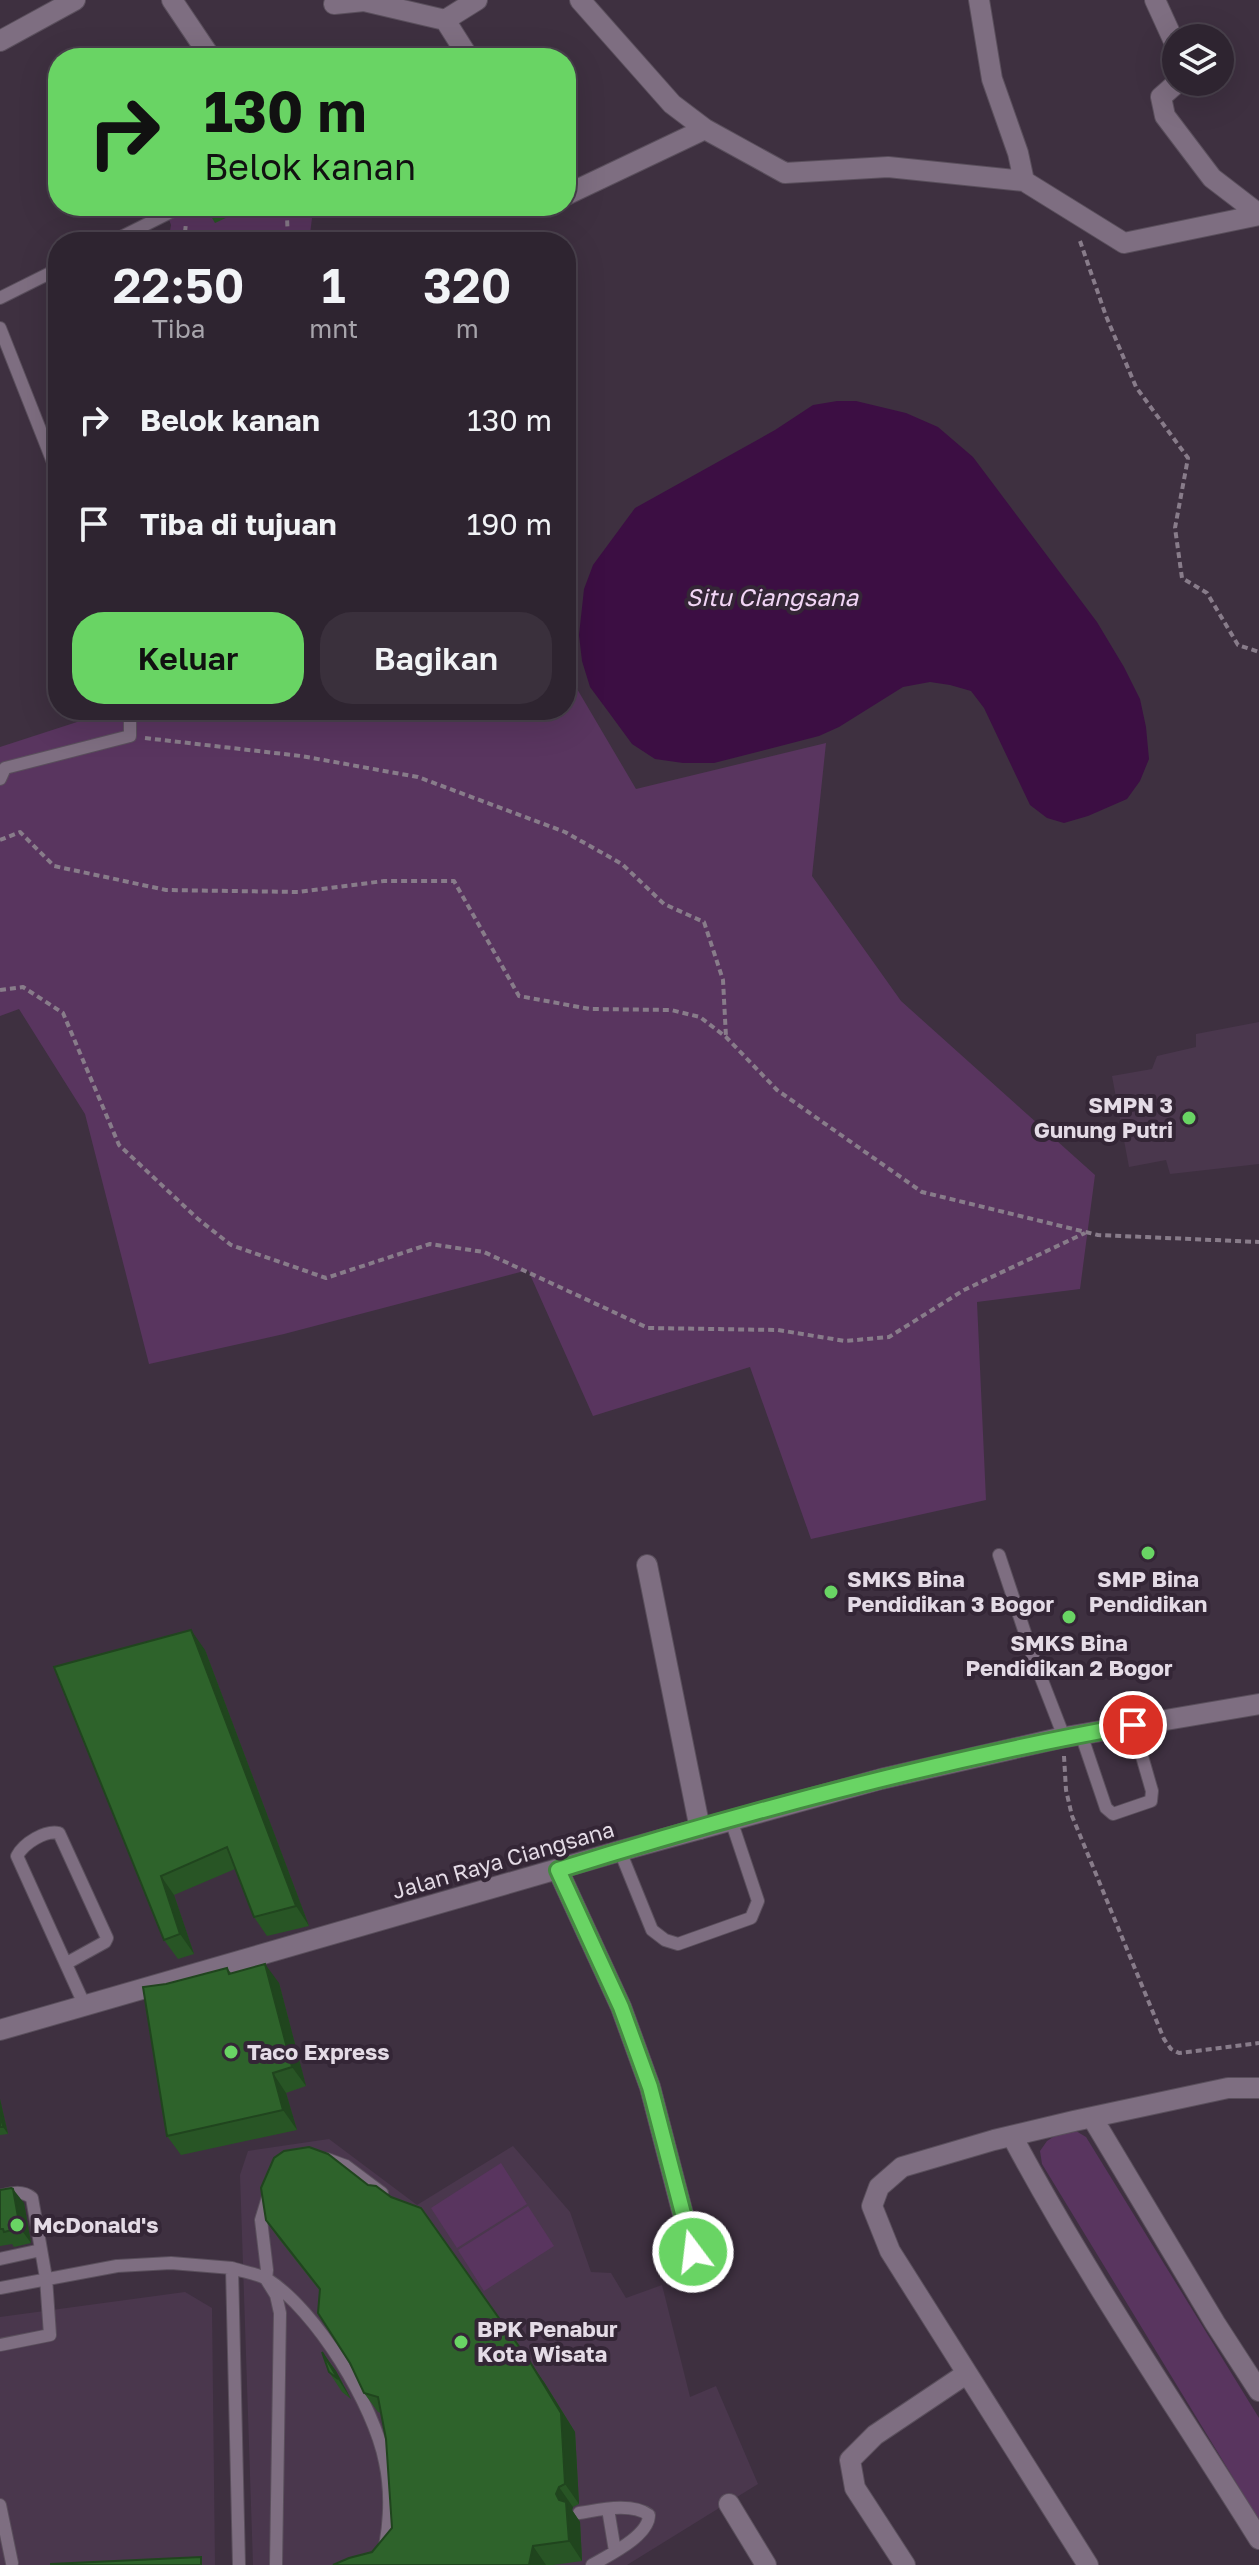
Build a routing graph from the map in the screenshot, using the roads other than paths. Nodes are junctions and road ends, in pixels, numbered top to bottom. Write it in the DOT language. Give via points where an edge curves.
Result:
graph roads {
  1 [pos="75,0"];
  2 [pos="172,0"];
  3 [pos="477,0"];
  4 [pos="580,0"];
  5 [pos="979,0"];
  6 [pos="1155,0"];
  7 [pos="334,4"];
  8 [pos="445,20"];
  9 [pos="1166,24"];
  10 [pos="0,41"];
  11 [pos="204,48"];
  12 [pos="463,48"];
  13 [pos="1162,96"];
  14 [pos="705,129"];
  15 [pos="1024,181"];
  16 [pos="576,190"];
  17 [pos="1259,214"];
  18 [pos="163,216"];
  19 [pos="131,232"];
  20 [pos="48,274"];
  21 [pos="0,298"];
  22 [pos="0,328"];
  23 [pos="48,450"];
  24 [pos="130,720"];
  25 [pos="0,779"];
  26 [pos="999,1555"];
  27 [pos="647,1565"];
  28 [pos="1259,1704"];
  29 [pos="1133,1725"];
  30 [pos="1068,1737"];
  31 [pos="731,1820"];
  32 [pos="700,1829"];
  33 [pos="620,1851"];
  34 [pos="558,1870"];
  35 [pos="67,1963"];
  36 [pos="84,2004"];
  37 [pos="0,2030"];
  38 [pos="1259,2088"];
  39 [pos="1093,2119"];
  40 [pos="1012,2136"];
  41 [pos="309,2159"];
  42 [pos="275,2183"];
  43 [pos="0,2196"];
  44 [pos="387,2197"];
  45 [pos="41,2250"];
  46 [pos="0,2259"];
  47 [pos="232,2268"];
  48 [pos="46,2278"];
  49 [pos="266,2279"];
  50 [pos="700,2280"];
  51 [pos="0,2288"];
  52 [pos="0,2345"];
  53 [pos="966,2374"];
  54 [pos="1259,2391"];
  55 [pos="729,2504"];
  56 [pos="0,2505"];
  57 [pos="608,2509"];
  58 [pos="579,2513"];
  59 [pos="1259,2539"];
  60 [pos="615,2551"];
  61 [pos="12,2563"];
  62 [pos="239,2565"];
  63 [pos="276,2565"];
  64 [pos="380,2565"];
  65 [pos="592,2565"];
  66 [pos="766,2565"];
  67 [pos="905,2565"];
  68 [pos="1088,2565"];
  1 -- 10 [label="street"];
  2 -- 11 [label="street"];
  3 -- 8 [label="street"];
  4 -- 14 [label="street" via="672,104"];
  5 -- 15 [label="street" via="992,79"];
  6 -- 9 [label="street"];
  7 -- 8 [label="street" via="364,1"];
  8 -- 12 [label="street"];
  13 -- 17 [label="street" via="1165,116 1212,178"];
  14 -- 15 [label="street" via="785,173 888,167"];
  14 -- 16 [label="street"];
  15 -- 17 [label="street" via="1124,243"];
  18 -- 19 [label="lane"];
  20 -- 21 [label="lane"];
  22 -- 23 [label="lane"];
  24 -- 25 [label="lane" via="130,736 5,768"];
  26 -- 30 [label="lane" via="1033,1657"];
  27 -- 32 [label="street"];
  28 -- 29 [label="street, Jalan Raya Ciangsana"];
  29 -- 30 [label="street, Jalan Raya Ciangsana"];
  29 -- 30 [label="lane" via="1151,1801 1113,1814"];
  30 -- 31 [label="street, Jalan Raya Ciangsana"];
  31 -- 32 [label="street, Jalan Raya Ciangsana"];
  31 -- 33 [label="lane" via="758,1901 751,1918 678,1944 652,1930"];
  32 -- 33 [label="street, Jalan Raya Ciangsana"];
  33 -- 34 [label="street, Jalan Raya Ciangsana"];
  34 -- 36 [label="street, Jalan Raya Ciangsana"];
  34 -- 50 [label="street" via="621,2007 650,2087"];
  35 -- 35 [label="lane" via="17,1856 54,1831 107,1938"];
  35 -- 36 [label="lane"];
  36 -- 37 [label="street, Jalan Raya Ciangsana"];
  38 -- 39 [label="street" via="1228,2088"];
  39 -- 40 [label="street"];
  39 -- 54 [label="street"];
  40 -- 53 [label="street" via="902,2167 879,2187 872,2206 890,2251"];
  40 -- 59 [label="street"];
  41 -- 44 [label="lane" via="324,2157 346,2166"];
  42 -- 49 [label="lane" via="261,2220"];
  43 -- 45 [label="lane" via="26,2193 32,2198"];
  45 -- 46 [label="lane"];
  45 -- 48 [label="lane"];
  47 -- 48 [label="lane" via="171,2263"];
  47 -- 49 [label="lane"];
  47 -- 62 [label="lane"];
  48 -- 51 [label="lane"];
  48 -- 52 [label="lane" via="50,2335"];
  49 -- 63 [label="lane" via="280,2313"];
  49 -- 64 [label="lane" via="313,2323 351,2378 375,2427 386,2462 389,2513"];
  53 -- 67 [label="street" via="875,2435 850,2460 855,2488"];
  53 -- 68 [label="street"];
  55 -- 66 [label="street"];
  56 -- 61 [label="lane"];
  57 -- 58 [label="lane"];
  57 -- 60 [label="lane"];
  57 -- 60 [label="lane" via="649,2515 645,2528"];
  60 -- 65 [label="lane"];
}
